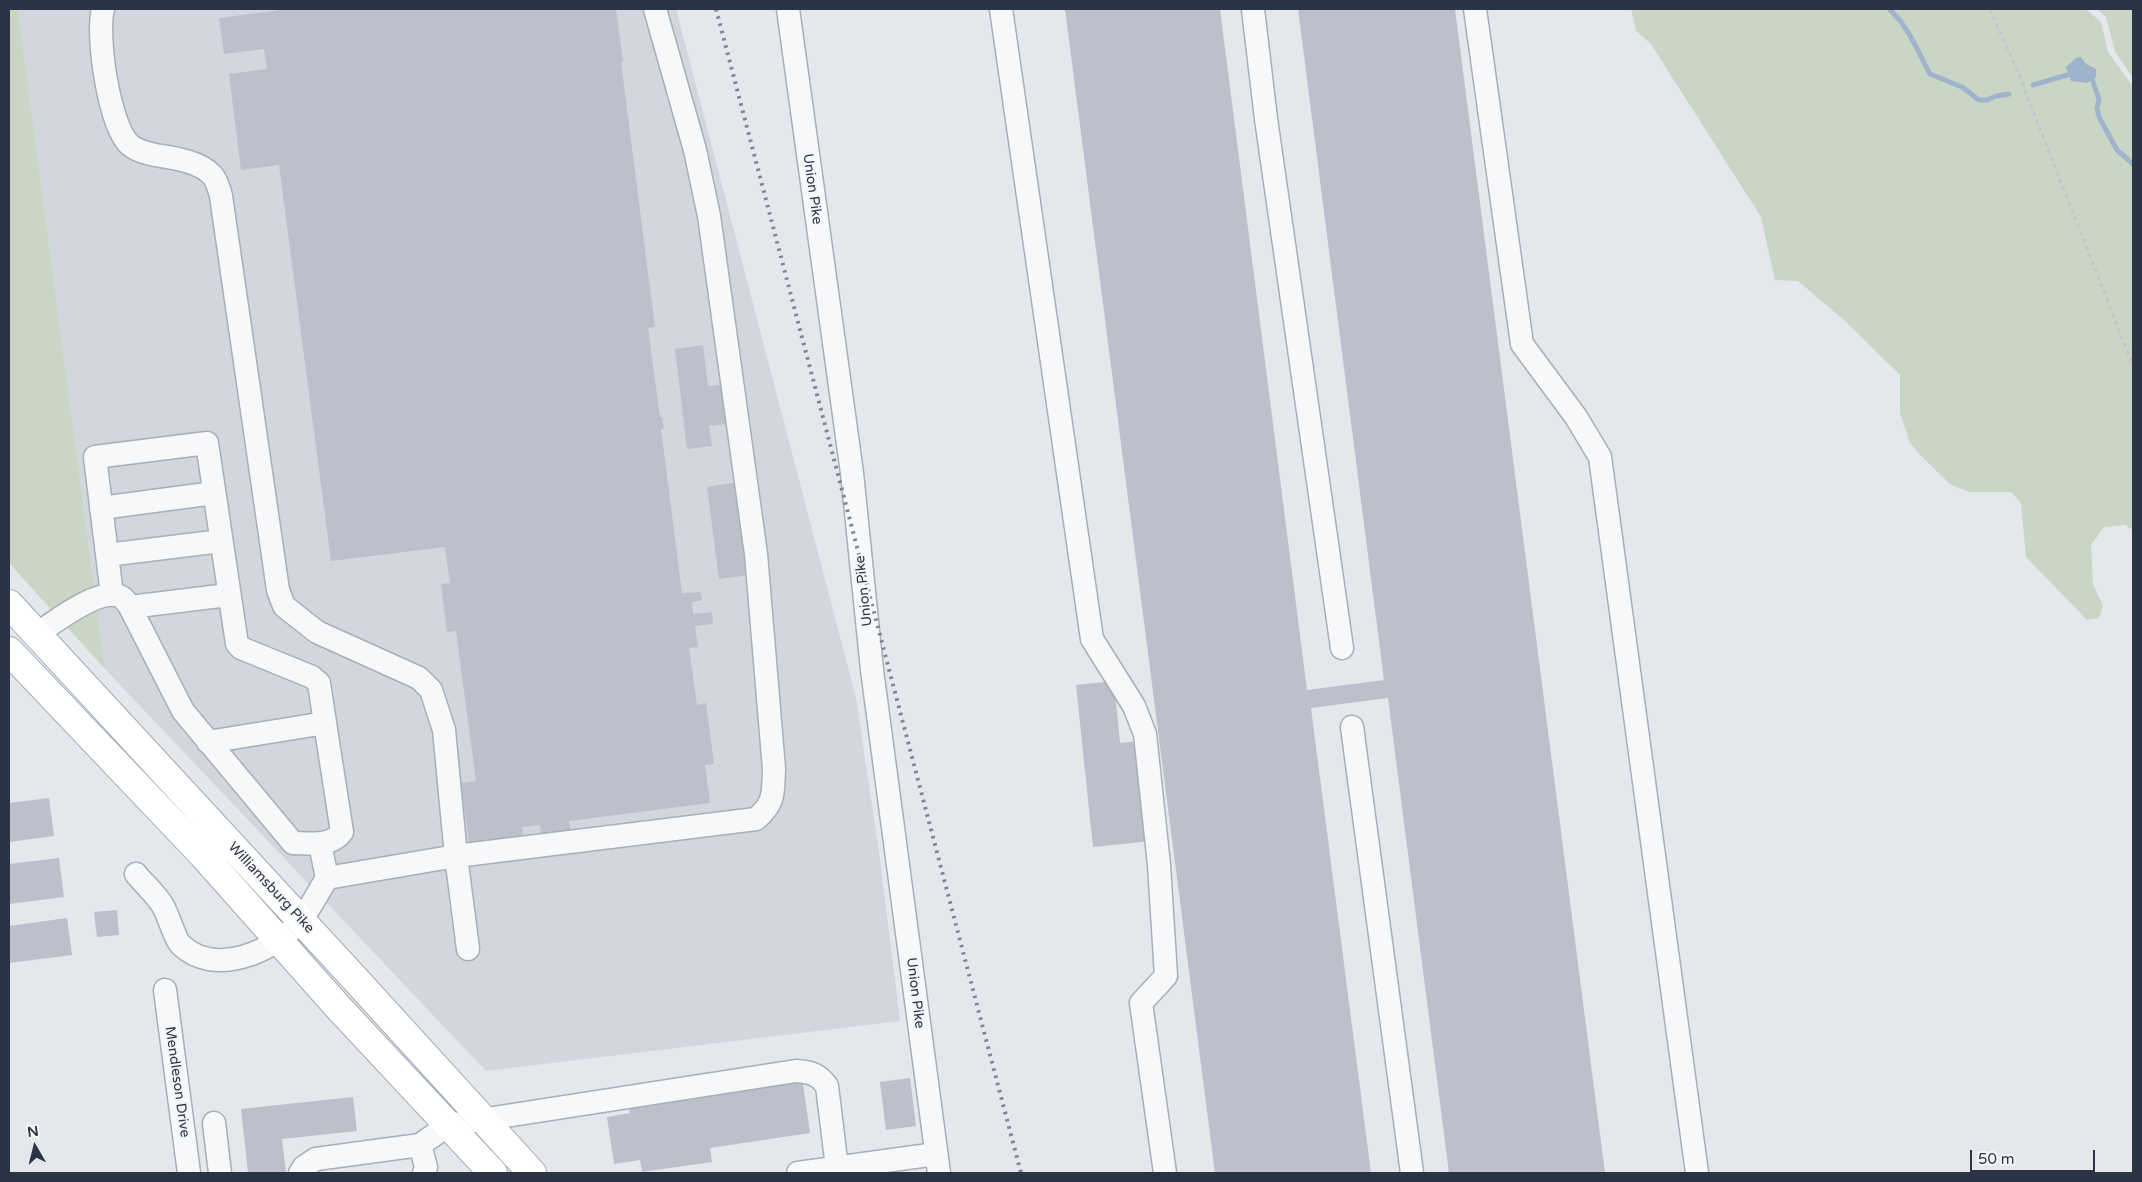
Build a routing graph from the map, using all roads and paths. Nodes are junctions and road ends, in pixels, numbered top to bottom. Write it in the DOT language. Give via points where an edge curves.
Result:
graph roads {
  1 [pos="103,9"];
  2 [pos="655,9"];
  3 [pos="788,9"];
  4 [pos="1001,9"];
  5 [pos="1253,9"];
  6 [pos="1475,9"];
  7 [pos="1990,9"];
  8 [pos="2133,366"];
  9 [pos="214,493"];
  10 [pos="101,508"];
  11 [pos="220,541"];
  12 [pos="107,555"];
  13 [pos="228,595"];
  14 [pos="121,601"];
  15 [pos="9,604"];
  16 [pos="37,634"];
  17 [pos="1342,648"];
  18 [pos="9,651"];
  19 [pos="325,722"];
  20 [pos="1352,727"];
  21 [pos="208,742"];
  22 [pos="320,844"];
  23 [pos="456,856"];
  24 [pos="136,874"];
  25 [pos="327,878"];
  26 [pos="300,920"];
  27 [pos="278,939"];
  28 [pos="468,949"];
  29 [pos="165,990"];
  30 [pos="482,1119"];
  31 [pos="214,1123"];
  32 [pos="448,1125"];
  33 [pos="420,1146"];
  34 [pos="937,1164"];
  35 [pos="838,1168"];
  36 [pos="189,1173"];
  37 [pos="220,1173"];
  38 [pos="300,1173"];
  39 [pos="424,1173"];
  40 [pos="493,1173"];
  41 [pos="532,1173"];
  42 [pos="798,1173"];
  43 [pos="1165,1173"];
  44 [pos="1412,1173"];
  45 [pos="1697,1173"];
  1 -- 23 [label="street" via="100,34 109,97 121,130 130,144 142,152 202,166 214,176 221,196 278,590 284,606 317,632 419,678 431,690 444,730"];
  2 -- 23 [label="street" via="695,150 709,216 756,554 774,769 773,799 756,820"];
  3 -- 34 [label="street, Union Pike" via="852,473 872,670"];
  4 -- 43 [label="street" via="1092,639 1134,706 1145,734 1159,865 1166,976 1141,1003"];
  5 -- 17 [label="street"];
  6 -- 45 [label="street" via="1522,344 1576,417 1600,457"];
  7 -- 8 [label="path" via="2022,82"];
  9 -- 10 [label="street"];
  9 -- 10 [label="street" via="207,443 95,457"];
  9 -- 11 [label="street"];
  10 -- 12 [label="street"];
  11 -- 12 [label="street"];
  11 -- 13 [label="street"];
  12 -- 14 [label="street"];
  13 -- 14 [label="street"];
  13 -- 19 [label="street" via="237,644 319,683"];
  14 -- 16 [label="street" via="85,602"];
  14 -- 21 [label="street" via="183,710"];
  15 -- 16 [label="main road, Williamsburg Pike"];
  16 -- 26 [label="main road, Williamsburg Pike"];
  18 -- 27 [label="main road, Williamsburg Pike" via="203,855"];
  19 -- 21 [label="street"];
  19 -- 22 [label="street" via="342,832 337,838"];
  20 -- 44 [label="street"];
  21 -- 22 [label="street" via="293,842"];
  22 -- 25 [label="street"];
  23 -- 25 [label="street"];
  23 -- 28 [label="street"];
  24 -- 27 [label="street" via="162,904 178,943 200,958 227,961 245,957"];
  25 -- 26 [label="street"];
  26 -- 27 [label="street"];
  26 -- 30 [label="main road, Williamsburg Pike"];
  27 -- 32 [label="main road, Williamsburg Pike"];
  29 -- 36 [label="street, Mendleson Drive"];
  30 -- 32 [label="street"];
  30 -- 35 [label="street" via="796,1071 811,1072 827,1086"];
  30 -- 41 [label="main road, Williamsburg Pike"];
  31 -- 37 [label="street"];
  32 -- 33 [label="street"];
  32 -- 40 [label="main road, Williamsburg Pike"];
  33 -- 38 [label="street" via="316,1159"];
  33 -- 39 [label="street" via="426,1167"];
  34 -- 35 [label="street"];
  35 -- 42 [label="street"];
}
